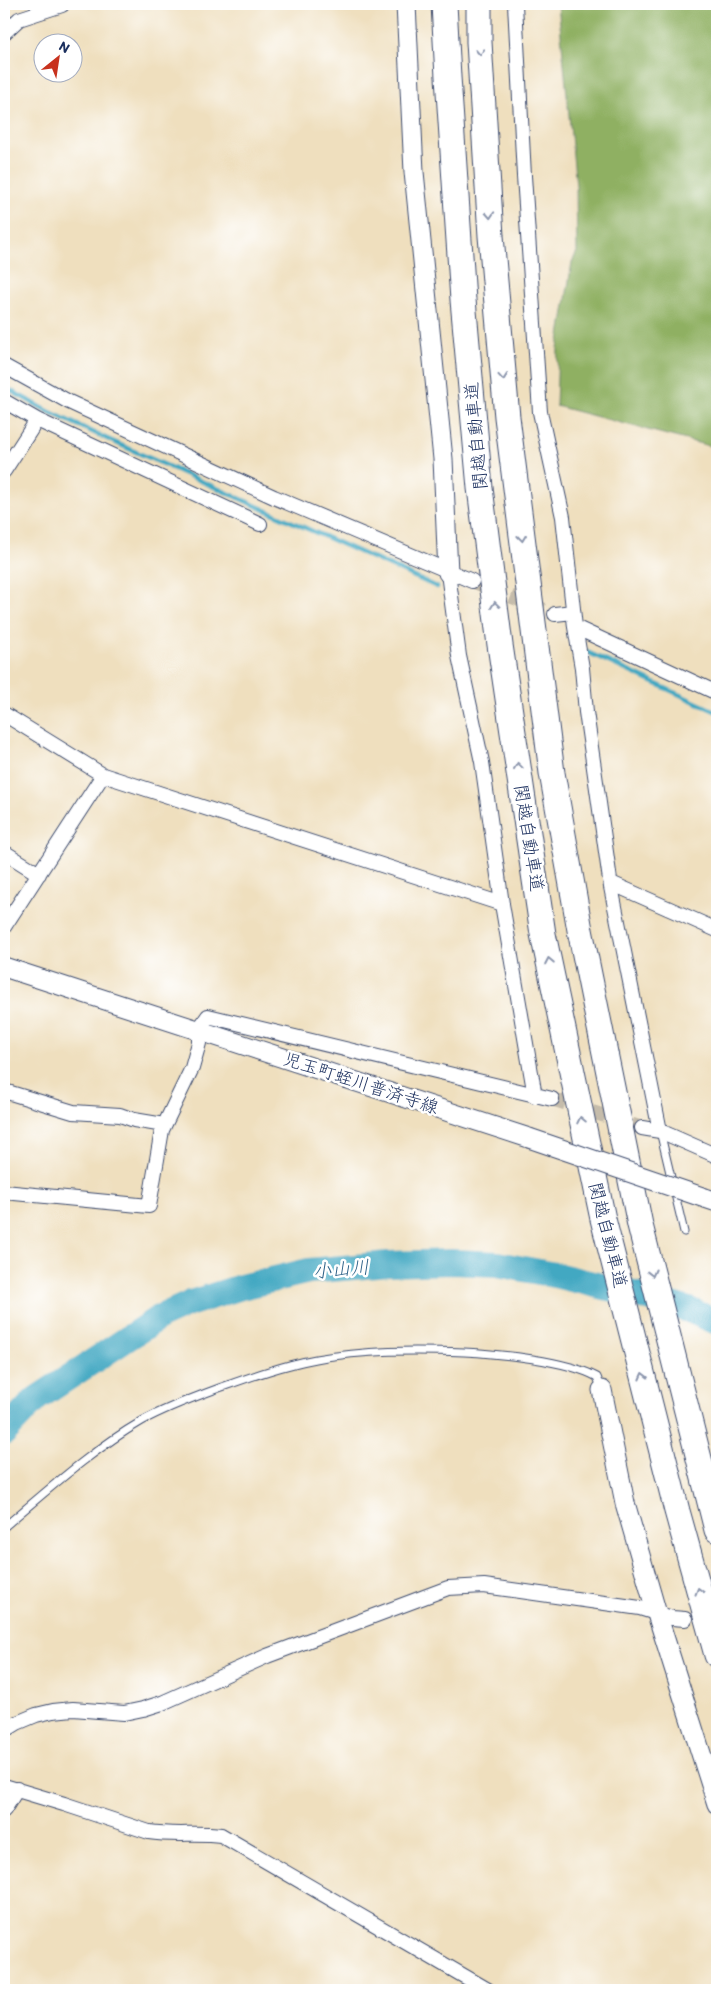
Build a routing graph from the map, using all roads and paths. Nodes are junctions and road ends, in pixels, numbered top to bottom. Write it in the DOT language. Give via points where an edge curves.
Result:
graph roads {
  1 [pos="64,4"];
  2 [pos="406,4"];
  3 [pos="444,4"];
  4 [pos="478,4"];
  5 [pos="516,4"];
  6 [pos="34,9"];
  7 [pos="4,32"];
  8 [pos="4,366"];
  9 [pos="4,401"];
  10 [pos="37,420"];
  11 [pos="4,471"];
  12 [pos="260,524"];
  13 [pos="448,573"];
  14 [pos="472,581"];
  15 [pos="573,612"];
  16 [pos="555,614"];
  17 [pos="575,627"];
  18 [pos="717,693"];
  19 [pos="4,714"];
  20 [pos="103,775"];
  21 [pos="4,852"];
  22 [pos="39,874"];
  23 [pos="611,883"];
  24 [pos="502,904"];
  25 [pos="4,927"];
  26 [pos="717,930"];
  27 [pos="4,967"];
  28 [pos="199,1029"];
  29 [pos="5,1094"];
  30 [pos="535,1096"];
  31 [pos="552,1099"];
  32 [pos="164,1125"];
  33 [pos="642,1128"];
  34 [pos="660,1131"];
  35 [pos="717,1156"];
  36 [pos="4,1192"];
  37 [pos="711,1200"];
  38 [pos="684,1232"];
  39 [pos="602,1390"];
  40 [pos="4,1527"];
  41 [pos="717,1530"];
  42 [pos="657,1614"];
  43 [pos="685,1619"];
  44 [pos="717,1654"];
  45 [pos="4,1731"];
  46 [pos="10,1788"];
  47 [pos="717,1804"];
  48 [pos="4,1810"];
  49 [pos="488,1990"];
  1 -- 6 [label="street"];
  2 -- 13 [label="street" via="414,172 443,458"];
  44 -- 3 [label="highway, 関越自動車道, one-way" via="677,1512 603,1219 543,934 480,488 463,300"];
  4 -- 41 [label="highway, 関越自動車道, one-way" via="491,236 507,417 551,764 580,930 640,1225"];
  5 -- 15 [label="street" via="540,412 563,517"];
  6 -- 7 [label="street"];
  8 -- 13 [label="street" via="69,402"];
  9 -- 10 [label="street"];
  10 -- 11 [label="street"];
  10 -- 12 [label="street"];
  13 -- 14 [label="street"];
  13 -- 24 [label="street" via="459,656 482,762"];
  15 -- 16 [label="street"];
  15 -- 17 [label="street"];
  17 -- 18 [label="street"];
  17 -- 23 [label="street"];
  19 -- 20 [label="street"];
  20 -- 22 [label="street"];
  20 -- 24 [label="street"];
  21 -- 22 [label="street"];
  22 -- 25 [label="street"];
  23 -- 26 [label="street"];
  23 -- 34 [label="street"];
  24 -- 30 [label="street"];
  27 -- 28 [label="street, 児玉町蛭川普済寺線"];
  28 -- 30 [label="street" via="208,1016"];
  28 -- 32 [label="street" via="192,1068"];
  28 -- 37 [label="street, 児玉町蛭川普済寺線, bridge"];
  29 -- 32 [label="street" via="32,1098 73,1112 120,1115"];
  30 -- 31 [label="street"];
  32 -- 36 [label="street" via="148,1206"];
  33 -- 34 [label="street"];
  34 -- 35 [label="street"];
  34 -- 38 [label="lane"];
  39 -- 40 [label="lane" via="597,1377 589,1373 490,1353 357,1353 284,1366 212,1390 143,1421 103,1447"];
  39 -- 42 [label="street" via="625,1503"];
  42 -- 43 [label="street"];
  42 -- 45 [label="street" via="640,1608 484,1586 448,1588 268,1656 149,1707 124,1713 73,1709 53,1711 17,1722"];
  42 -- 47 [label="street"];
  46 -- 48 [label="street"];
  46 -- 49 [label="street" via="149,1832 221,1835"];
}
